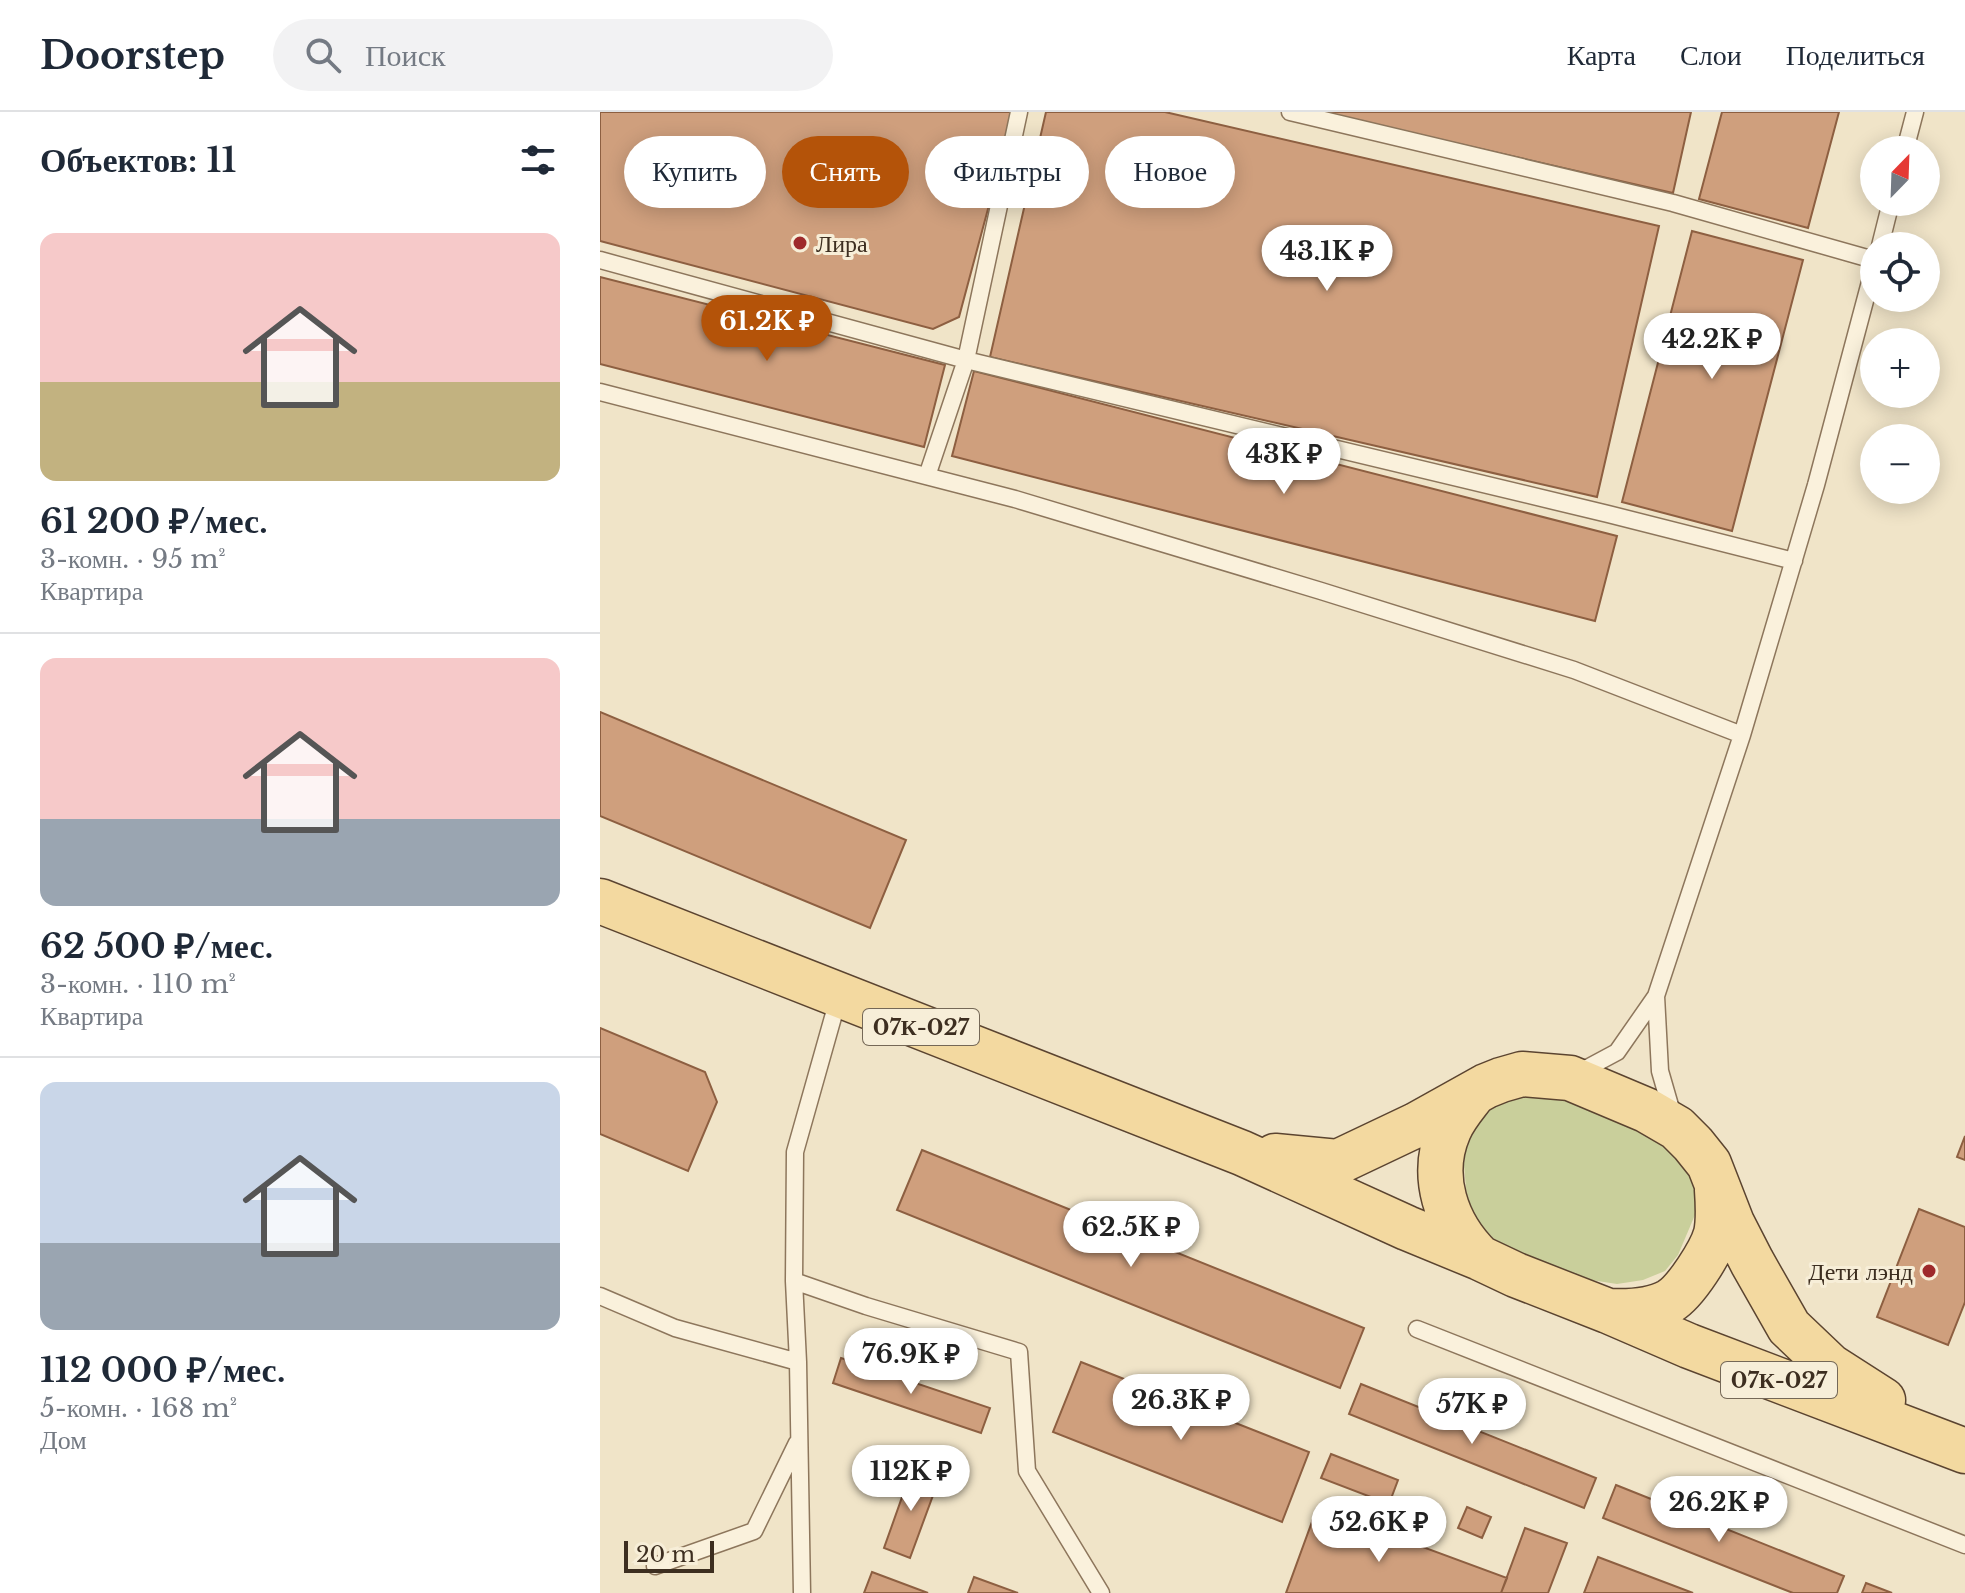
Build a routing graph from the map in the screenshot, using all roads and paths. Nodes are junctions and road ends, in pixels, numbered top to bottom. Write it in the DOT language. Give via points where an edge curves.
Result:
graph roads {
  1 [pos="1019,112"];
  2 [pos="1290,112"];
  3 [pos="1915,112"];
  4 [pos="1909,136"];
  5 [pos="1860,256"];
  6 [pos="600,260"];
  7 [pos="1862,312"];
  8 [pos="966,360"];
  9 [pos="600,392"];
  10 [pos="927,476"];
  11 [pos="1794,561"];
  12 [pos="1742,735"];
  13 [pos="600,901"];
  14 [pos="839,995"];
  15 [pos="1656,996"];
  16 [pos="1570,1078"];
  17 [pos="1474,1093"];
  18 [pos="1677,1128"];
  19 [pos="1242,1153"];
  20 [pos="1717,1187"];
  21 [pos="1480,1258"];
  22 [pos="794,1281"];
  23 [pos="600,1296"];
  24 [pos="1608,1311"];
  25 [pos="1417,1329"];
  26 [pos="798,1362"];
  27 [pos="800,1437"];
  28 [pos="1958,1448"];
  29 [pos="1965,1545"];
  30 [pos="655,1566"];
  31 [pos="802,1593"];
  32 [pos="1101,1593"];
  1 -- 8 [label="lane"];
  2 -- 5 [label="lane" via="1673,203"];
  3 -- 4 [label="lane"];
  6 -- 8 [label="lane"];
  7 -- 11 [label="lane"];
  8 -- 10 [label="lane"];
  8 -- 11 [label="lane"];
  9 -- 10 [label="lane"];
  10 -- 12 [label="lane" via="1574,670"];
  11 -- 12 [label="lane"];
  12 -- 15 [label="lane"];
  13 -- 14 [label="main road, 07К-027"];
  14 -- 19 [label="main road, 07К-027"];
  14 -- 22 [label="lane" via="795,1152"];
  15 -- 16 [label="lane" via="1617,1052"];
  15 -- 18 [label="lane" via="1660,1071"];
  16 -- 17 [label="main road, 07К-027" via="1522,1074"];
  16 -- 18 [label="main road, 07К-027"];
  17 -- 19 [label="main road, 07К-027" via="1338,1162"];
  17 -- 21 [label="main road" via="1448,1132 1440,1172 1449,1215"];
  18 -- 20 [label="main road, 07К-027" via="1709,1164"];
  19 -- 21 [label="main road, 07К-027"];
  20 -- 24 [label="main road" via="1716,1233 1690,1280 1671,1300 1630,1312"];
  20 -- 28 [label="main road, 07К-027" via="1789,1327 1830,1366"];
  21 -- 24 [label="main road, 07К-027"];
  22 -- 26 [label="lane"];
  22 -- 32 [label="lane" via="1019,1352 1027,1471"];
  23 -- 26 [label="lane" via="675,1328"];
  24 -- 28 [label="main road, 07К-027"];
  25 -- 29 [label="lane"];
  26 -- 27 [label="lane"];
  27 -- 30 [label="lane" via="754,1531"];
  27 -- 31 [label="lane"];
}
